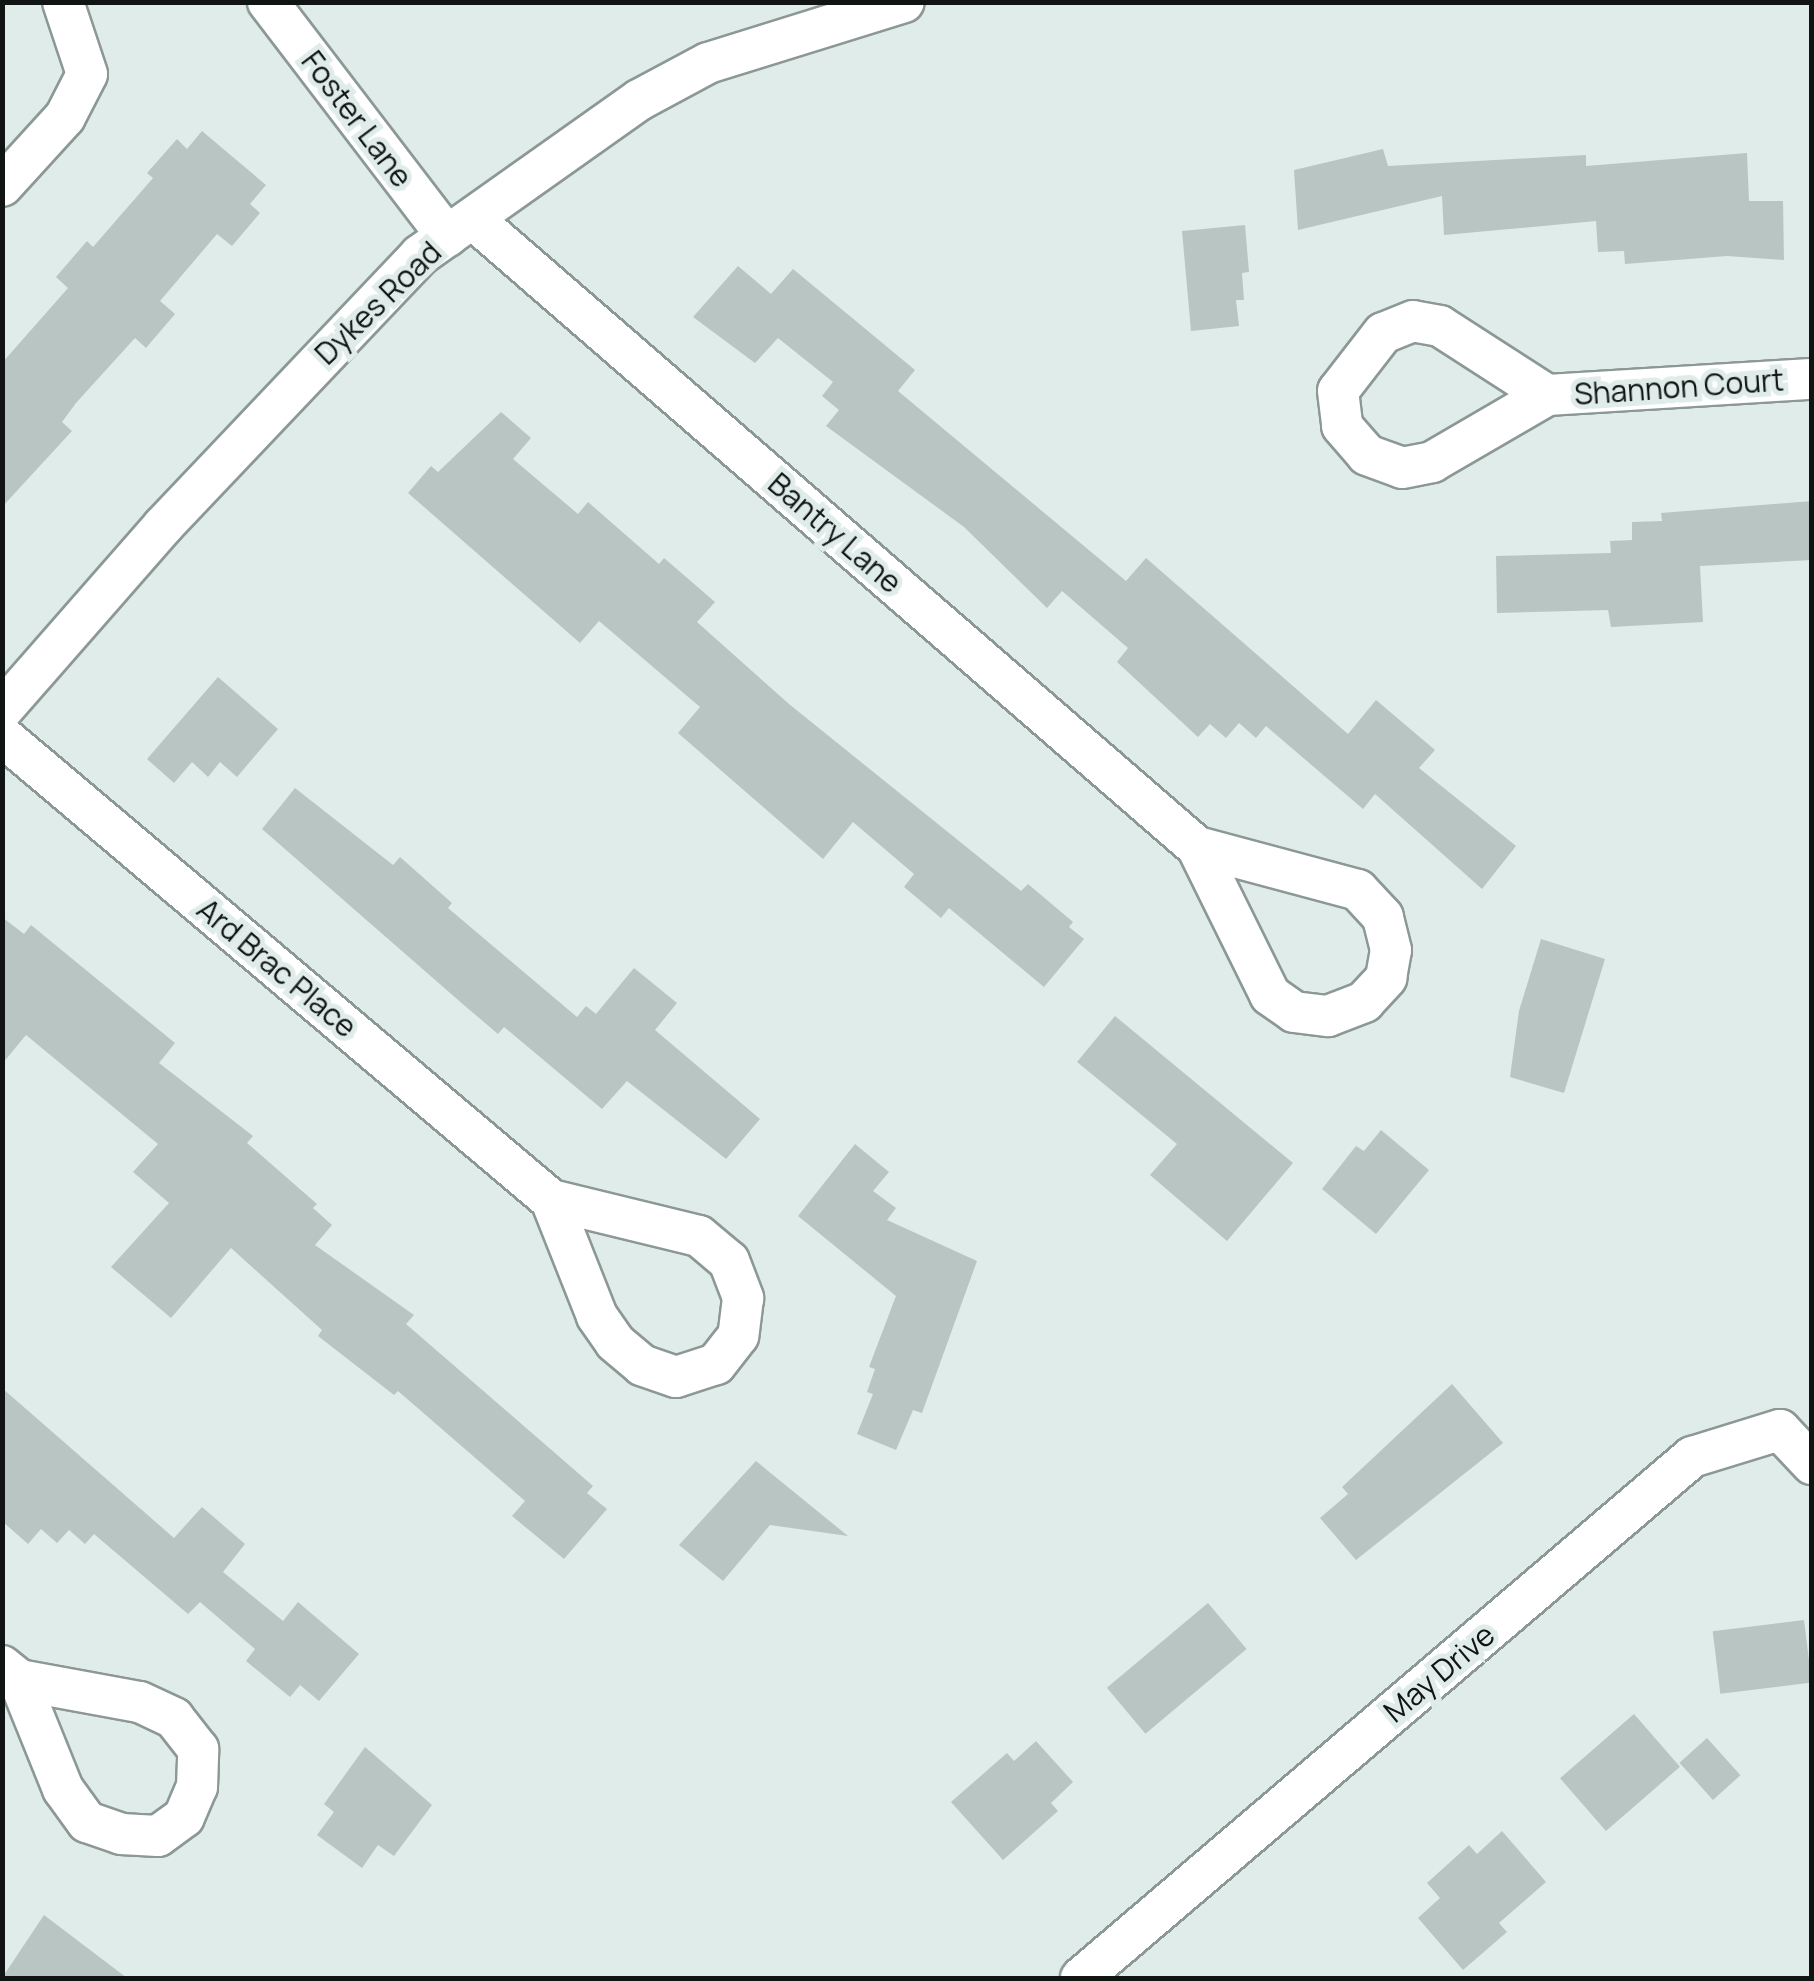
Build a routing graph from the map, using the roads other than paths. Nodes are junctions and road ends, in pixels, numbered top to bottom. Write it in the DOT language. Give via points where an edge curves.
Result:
graph roads {
  1 [pos="63,2"];
  2 [pos="268,2"];
  3 [pos="904,2"];
  4 [pos="2,186"];
  5 [pos="460,228"];
  6 [pos="1812,379"];
  7 [pos="1546,395"];
  8 [pos="2,710"];
  9 [pos="2,736"];
  10 [pos="1196,847"];
  11 [pos="551,1200"];
  12 [pos="1812,1464"];
  13 [pos="11,1673"];
  14 [pos="1081,1978"];
  1 -- 4 [label="street" via="87,74 65,117"];
  2 -- 5 [label="street, Foster Lane"];
  3 -- 5 [label="street, Dykes Road" via="708,63 639,100"];
  5 -- 8 [label="street, Dykes Road" via="353,322"];
  5 -- 10 [label="street, Bantry Lane"];
  6 -- 7 [label="street, Shannon Court"];
  7 -- 7 [label="street, Shannon Court" via="1440,326 1413,321 1383,334 1338,391 1342,426 1367,455 1402,468 1432,462"];
  9 -- 11 [label="street, Ard Brac Place"];
  10 -- 10 [label="street, Bantry Lane" via="1253,970 1270,995 1294,1012 1328,1016 1364,1002 1386,978 1391,950 1383,917 1358,890 1325,876"];
  11 -- 11 [label="street, Ard Brac Place" via="615,1342 642,1366 676,1377 716,1364 738,1336 744,1298 729,1261 700,1236"];
  12 -- 14 [label="street, May Drive" via="1780,1430 1692,1456"];
  13 -- 13 [label="street" via="63,1789 86,1822 121,1834 158,1836 184,1817 197,1787 198,1749 174,1718 139,1702"];
}
